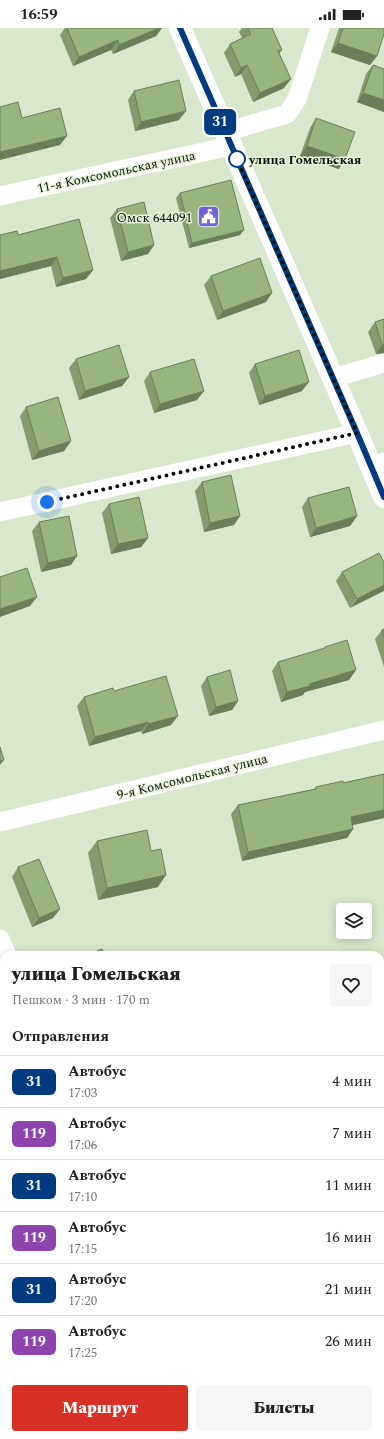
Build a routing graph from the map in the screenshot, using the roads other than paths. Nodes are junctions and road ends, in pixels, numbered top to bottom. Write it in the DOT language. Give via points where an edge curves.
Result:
graph roads {
  1 [pos="180,28"];
  2 [pos="320,28"];
  3 [pos="228,139"];
  4 [pos="0,196"];
  5 [pos="384,363"];
  6 [pos="333,378"];
  7 [pos="357,433"];
  8 [pos="379,466"];
  9 [pos="384,497"];
  10 [pos="0,512"];
  11 [pos="384,730"];
  12 [pos="0,822"];
  13 [pos="0,939"];
  14 [pos="5,951"];
  1 -- 3 [label="street"];
  2 -- 3 [label="street, 11-я Комсомольская улица" via="297,99 287,114"];
  3 -- 4 [label="street, 11-я Комсомольская улица"];
  3 -- 6 [label="street"];
  5 -- 6 [label="street"];
  6 -- 7 [label="street"];
  7 -- 8 [label="street"];
  7 -- 10 [label="street"];
  8 -- 9 [label="street"];
  11 -- 12 [label="street, 9-я Комсомольская улица"];
  13 -- 14 [label="street"];
}
